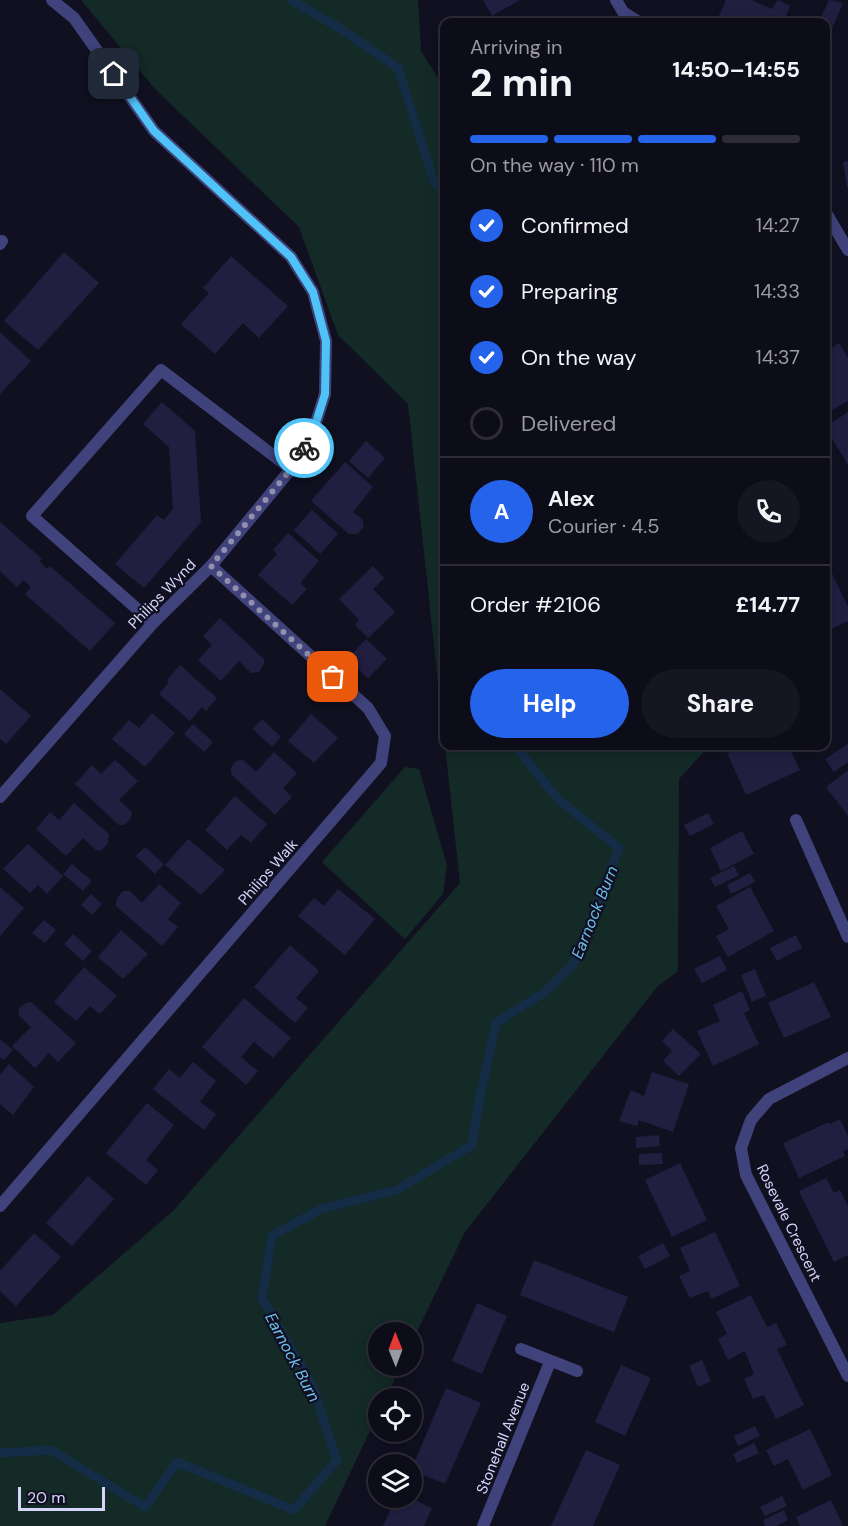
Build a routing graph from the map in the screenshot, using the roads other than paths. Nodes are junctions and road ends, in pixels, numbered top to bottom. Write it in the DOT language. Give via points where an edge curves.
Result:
graph roads {
  1 [pos="52,0"];
  2 [pos="616,0"];
  3 [pos="633,18"];
  4 [pos="830,220"];
  5 [pos="848,250"];
  6 [pos="291,469"];
  7 [pos="211,566"];
  8 [pos="153,623"];
  9 [pos="0,796"];
  10 [pos="796,820"];
  11 [pos="848,937"];
  12 [pos="848,1058"];
  13 [pos="0,1206"];
  14 [pos="521,1349"];
  15 [pos="550,1362"];
  16 [pos="577,1371"];
  17 [pos="848,1376"];
  18 [pos="483,1526"];
  1 -- 6 [label="street, Philips Wynd" via="74,18 154,131 291,257 313,292 326,341 325,394 312,435"];
  2 -- 3 [label="street"];
  4 -- 5 [label="street"];
  6 -- 7 [label="street, Philips Wynd"];
  6 -- 8 [label="street" via="161,370 32,516"];
  7 -- 8 [label="street, Philips Wynd"];
  7 -- 13 [label="street, Philips Walk" via="368,708 385,736 381,763"];
  8 -- 9 [label="street, Philips Wynd"];
  10 -- 11 [label="street"];
  12 -- 17 [label="street, Rosevale Crescent" via="769,1099 751,1120 741,1148 746,1175"];
  14 -- 15 [label="street"];
  15 -- 16 [label="street"];
  15 -- 18 [label="street, Stonehall Avenue"];
}
